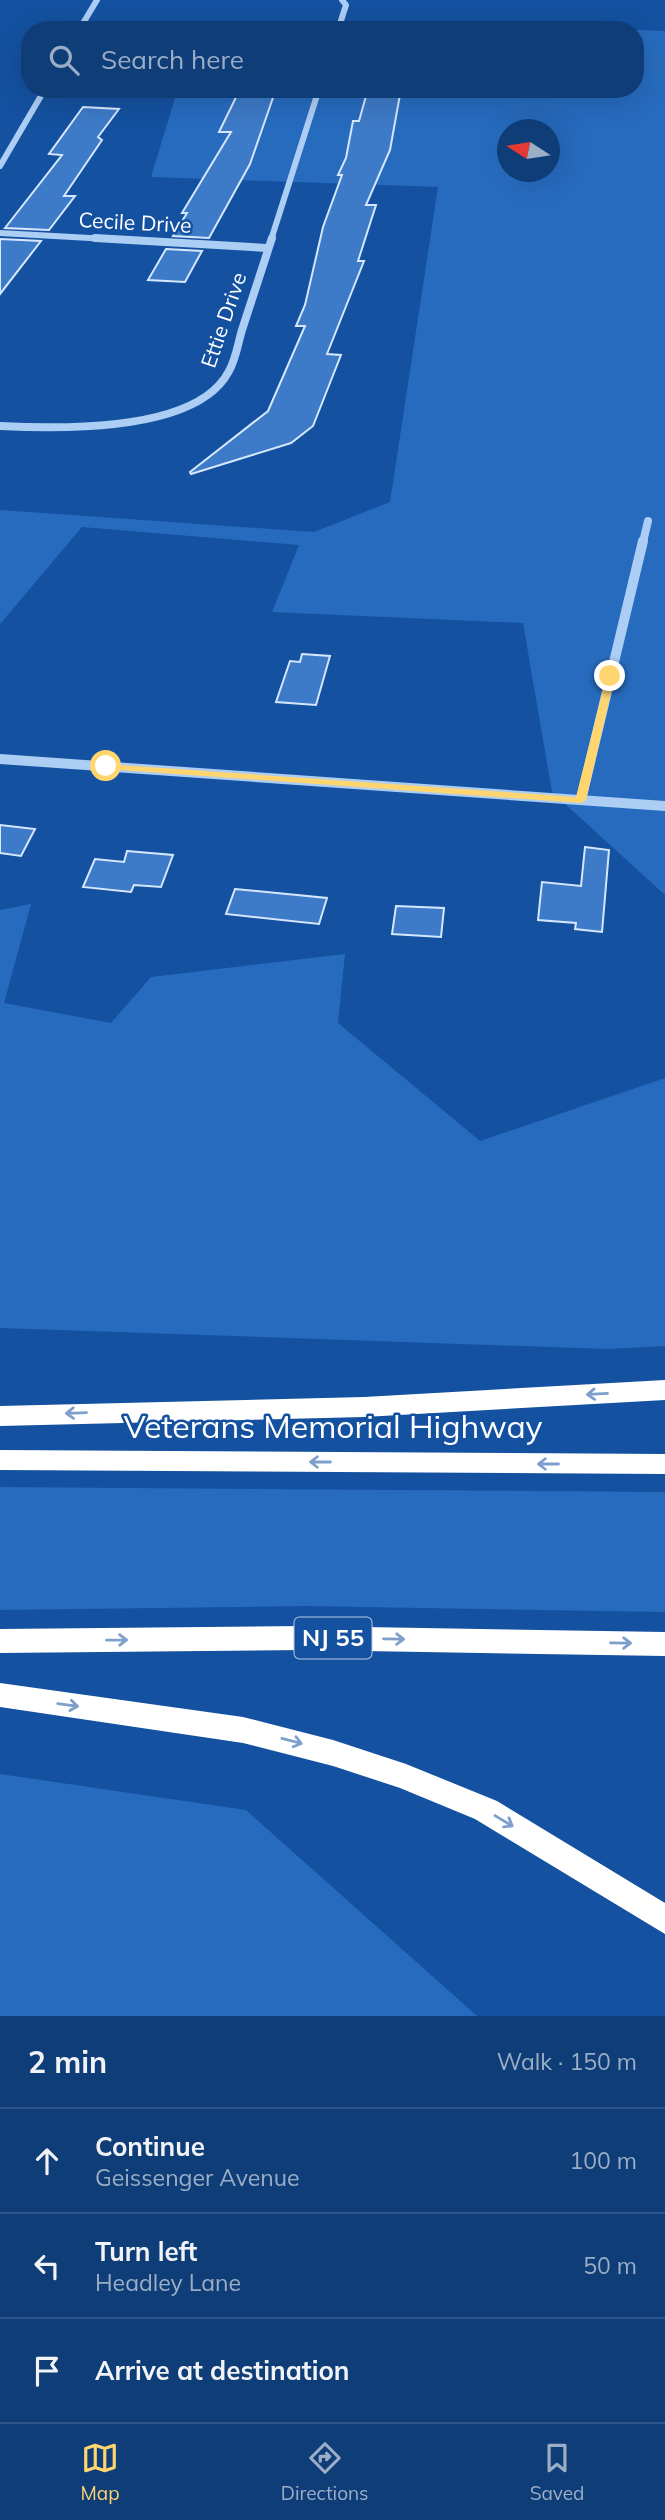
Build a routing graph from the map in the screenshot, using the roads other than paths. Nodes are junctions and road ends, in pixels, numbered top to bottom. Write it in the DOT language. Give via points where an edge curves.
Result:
graph roads {
  1 [pos="97,0"];
  2 [pos="342,0"];
  3 [pos="84,21"];
  4 [pos="341,21"];
  5 [pos="40,98"];
  6 [pos="316,98"];
  7 [pos="0,166"];
  8 [pos="0,233"];
  9 [pos="267,248"];
  10 [pos="0,426"];
  11 [pos="648,521"];
  12 [pos="0,759"];
  13 [pos="581,800"];
  14 [pos="665,806"];
  15 [pos="665,1390"];
  16 [pos="0,1416"];
  17 [pos="0,1460"];
  18 [pos="665,1464"];
  19 [pos="0,1641"];
  20 [pos="665,1644"];
  21 [pos="0,1695"];
  22 [pos="665,1920"];
  1 -- 3 [label="street"];
  2 -- 4 [label="street" via="346,5"];
  5 -- 7 [label="street"];
  6 -- 9 [label="street, Ettie Drive"];
  8 -- 9 [label="street, Cecile Drive"];
  9 -- 10 [label="street, Ettie Drive" via="229,372 206,396 164,414 125,422 70,429"];
  11 -- 13 [label="street"];
  12 -- 13 [label="street"];
  13 -- 14 [label="street"];
  15 -- 16 [label="highway, one-way" via="365,1407"];
  18 -- 17 [label="highway, Veterans Memorial Highway, one-way"];
  19 -- 20 [label="highway, NJ 55, one-way" via="306,1637"];
  21 -- 22 [label="highway, one-way" via="243,1730 406,1777 486,1810"];
}
